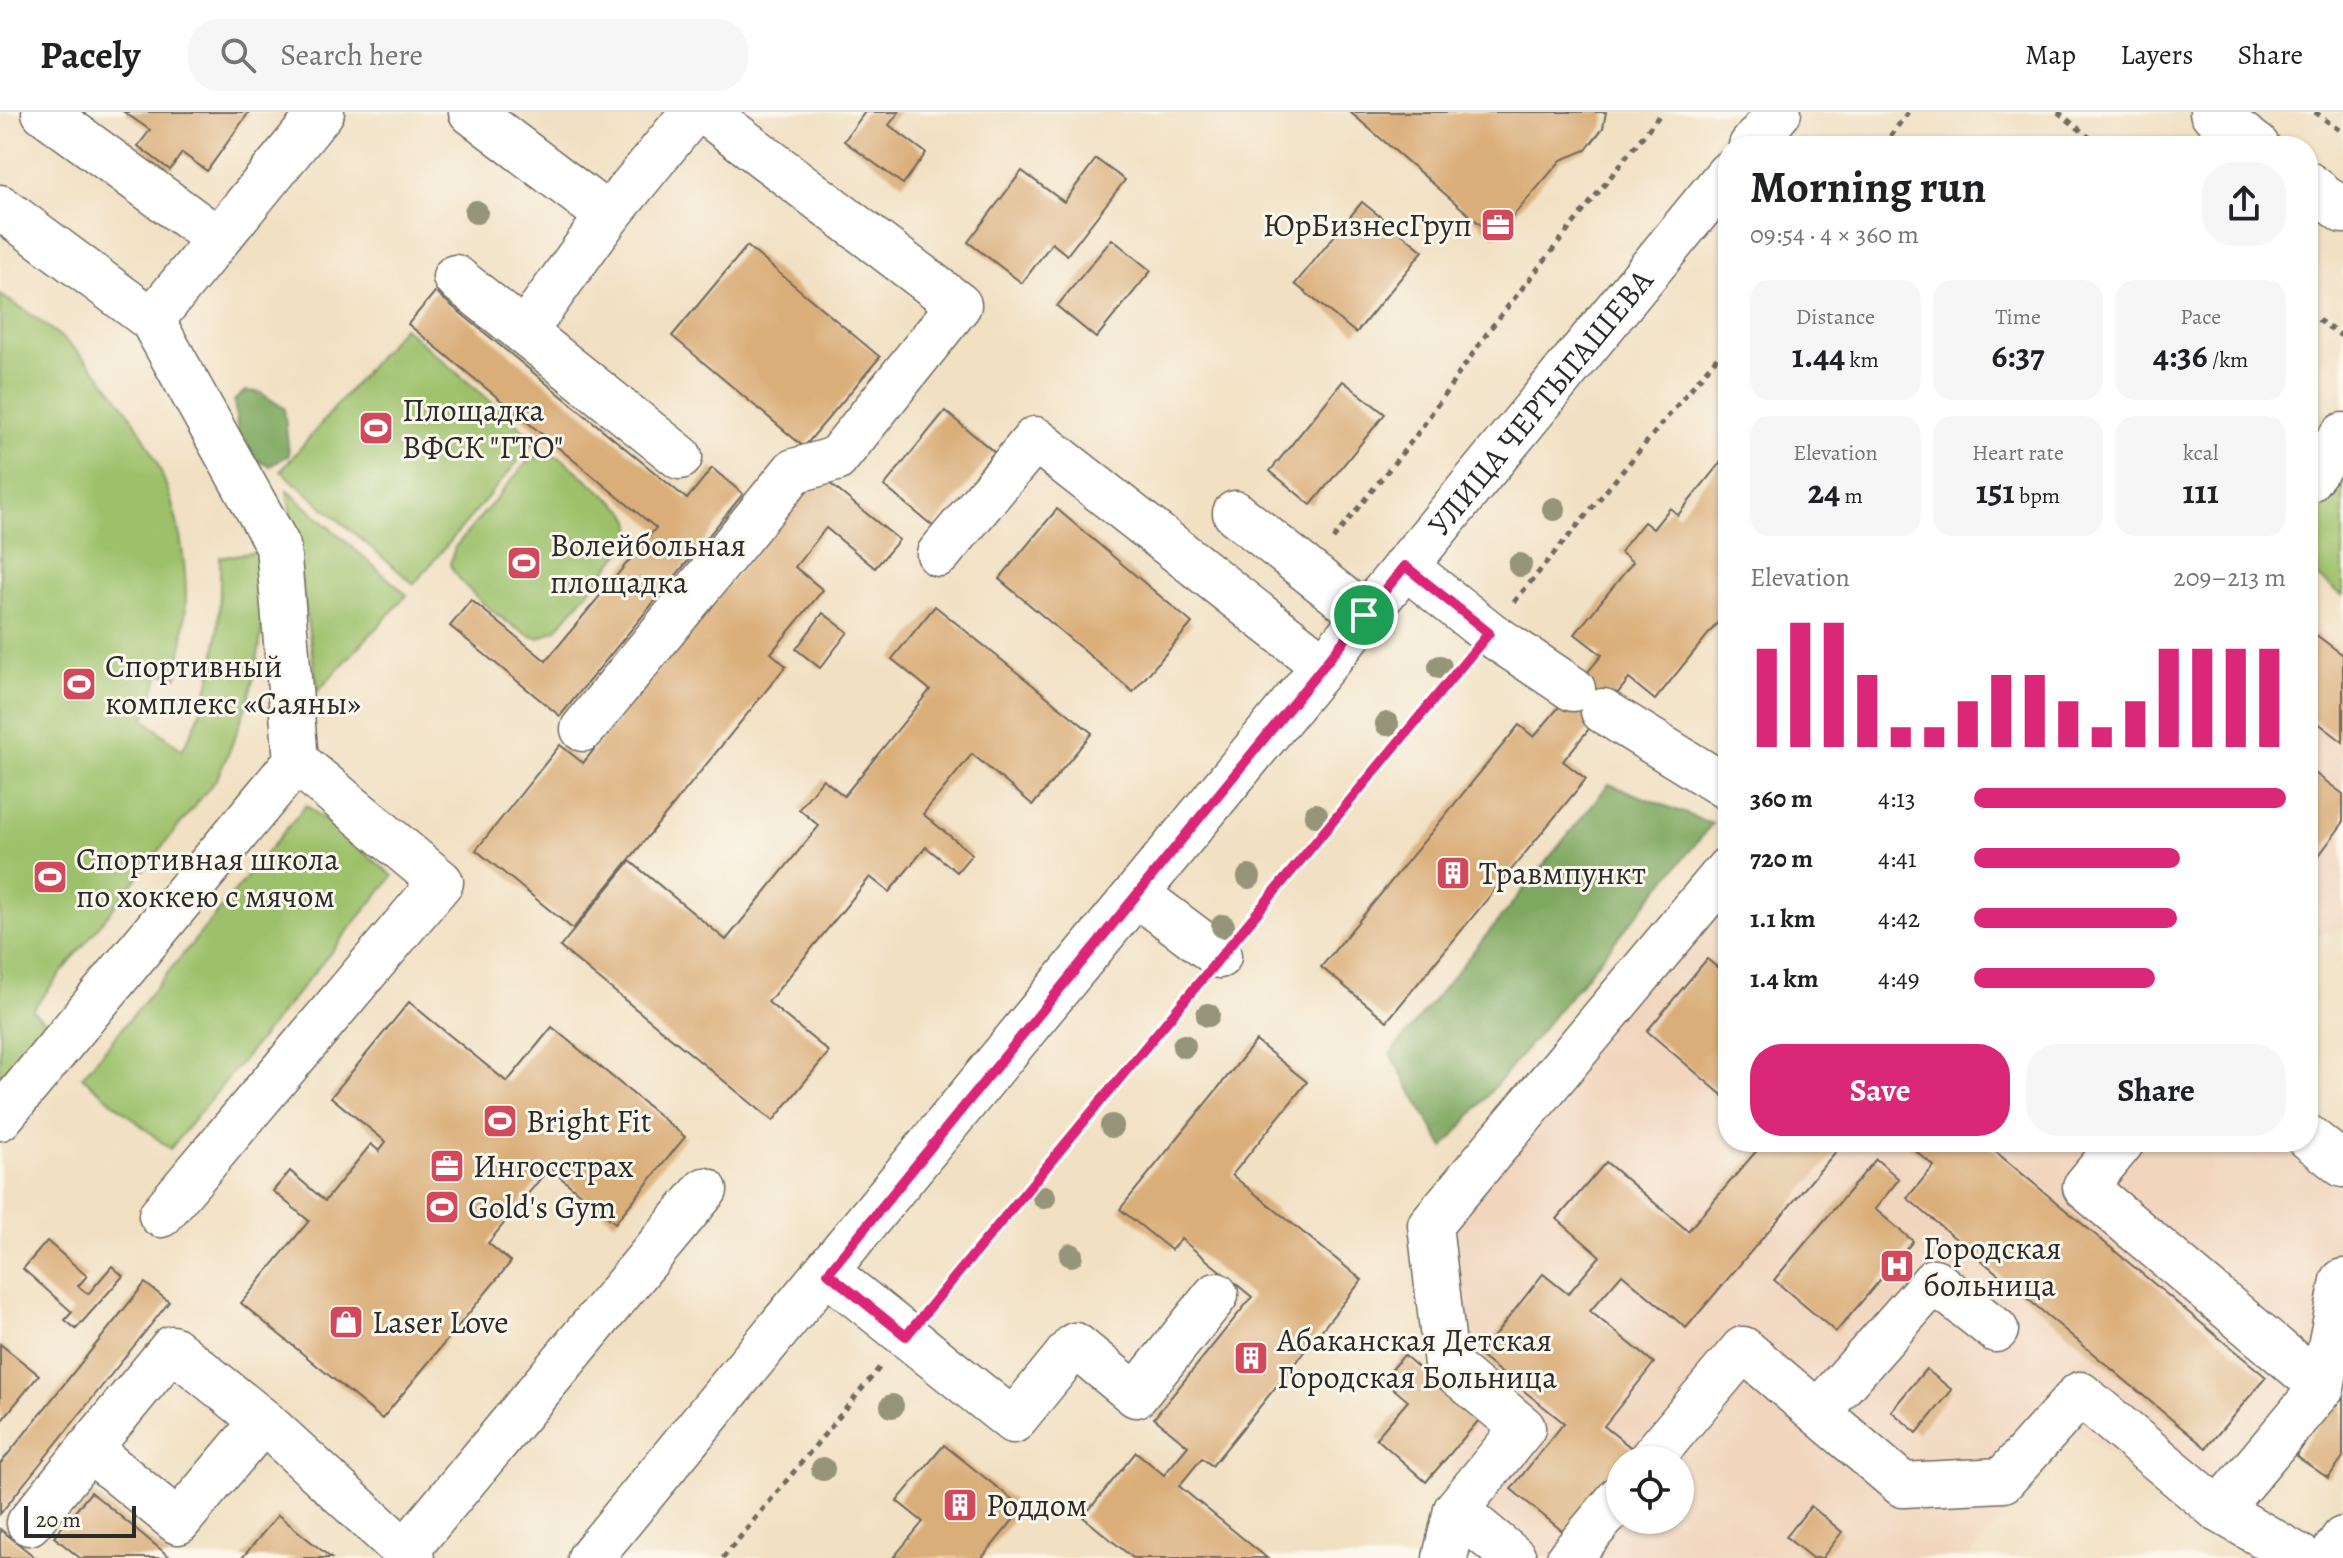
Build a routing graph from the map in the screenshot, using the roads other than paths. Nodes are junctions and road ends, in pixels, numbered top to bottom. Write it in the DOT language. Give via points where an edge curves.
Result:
graph roads {
  1 [pos="44,112"];
  2 [pos="322,112"];
  3 [pos="471,112"];
  4 [pos="693,112"];
  5 [pos="705,112"];
  6 [pos="1779,112"];
  7 [pos="2212,112"];
  8 [pos="1759,136"];
  9 [pos="2244,136"];
  10 [pos="1718,186"];
  11 [pos="0,207"];
  12 [pos="608,216"];
  13 [pos="218,239"];
  14 [pos="455,277"];
  15 [pos="152,320"];
  16 [pos="524,332"];
  17 [pos="2343,435"];
  18 [pos="680,457"];
  19 [pos="2318,467"];
  20 [pos="1235,513"];
  21 [pos="939,554"];
  22 [pos="1405,566"];
  23 [pos="1364,615"];
  24 [pos="1323,665"];
  25 [pos="583,729"];
  26 [pos="296,761"];
  27 [pos="1718,782"];
  28 [pos="1718,881"];
  29 [pos="1138,895"];
  30 [pos="1219,956"];
  31 [pos="0,1118"];
  32 [pos="2318,1145"];
  33 [pos="2114,1152"];
  34 [pos="2343,1165"];
  35 [pos="705,1190"];
  36 [pos="161,1215"];
  37 [pos="828,1273"];
  38 [pos="2343,1281"];
  39 [pos="1216,1295"];
  40 [pos="1996,1330"];
  41 [pos="2322,1387"];
  42 [pos="1818,1412"];
  43 [pos="263,1421"];
  44 [pos="1662,1446"];
  45 [pos="89,1449"];
  46 [pos="1456,1510"];
  47 [pos="2219,1510"];
  48 [pos="1606,1514"];
  49 [pos="29,1523"];
  50 [pos="2343,1539"];
  51 [pos="408,1555"];
  52 [pos="590,1558"];
  53 [pos="1445,1558"];
  54 [pos="1514,1558"];
  55 [pos="1569,1558"];
  56 [pos="2302,1558"];
  57 [pos="2330,1558"];
  1 -- 13 [label="street"];
  2 -- 13 [label="street"];
  3 -- 12 [label="street"];
  4 -- 12 [label="street"];
  5 -- 25 [label="street" via="959,305 836,459 794,471"];
  6 -- 8 [label="street"];
  7 -- 9 [label="street"];
  10 -- 22 [label="street, УЛИЦА ЧЕРТЫГАШЕВА"];
  11 -- 15 [label="street"];
  12 -- 16 [label="street"];
  13 -- 15 [label="street"];
  14 -- 16 [label="street"];
  15 -- 26 [label="street" via="278,546"];
  16 -- 18 [label="street"];
  17 -- 19 [label="street"];
  20 -- 23 [label="street"];
  21 -- 24 [label="street" via="1035,439"];
  22 -- 23 [label="street, УЛИЦА ЧЕРТЫГАШЕВА"];
  22 -- 27 [label="street" via="1489,633"];
  23 -- 24 [label="street, УЛИЦА ЧЕРТЫГАШЕВА"];
  24 -- 29 [label="street, УЛИЦА ЧЕРТЫГАШЕВА"];
  26 -- 31 [label="street"];
  26 -- 36 [label="street" via="441,882"];
  28 -- 46 [label="street" via="1430,1225 1446,1364 1523,1428"];
  29 -- 30 [label="street"];
  29 -- 37 [label="street, УЛИЦА ЧЕРТЫГАШЕВА"];
  32 -- 34 [label="street"];
  33 -- 41 [label="street" via="2085,1187"];
  35 -- 51 [label="street"];
  37 -- 39 [label="street" via="1013,1421 1075,1345 1136,1395"];
  37 -- 52 [label="street, УЛИЦА ЧЕРТЫГАШЕВА"];
  38 -- 41 [label="street"];
  40 -- 42 [label="street" via="1934,1281"];
  41 -- 47 [label="street"];
  42 -- 44 [label="street" via="1743,1349"];
  42 -- 47 [label="street" via="1903,1485 2003,1480 2080,1394"];
  43 -- 45 [label="street" via="178,1522"];
  43 -- 45 [label="street" via="172,1348"];
  43 -- 51 [label="street"];
  45 -- 49 [label="street"];
  46 -- 53 [label="street"];
  46 -- 54 [label="street"];
  47 -- 56 [label="street"];
  48 -- 55 [label="street"];
  50 -- 57 [label="street"];
}
